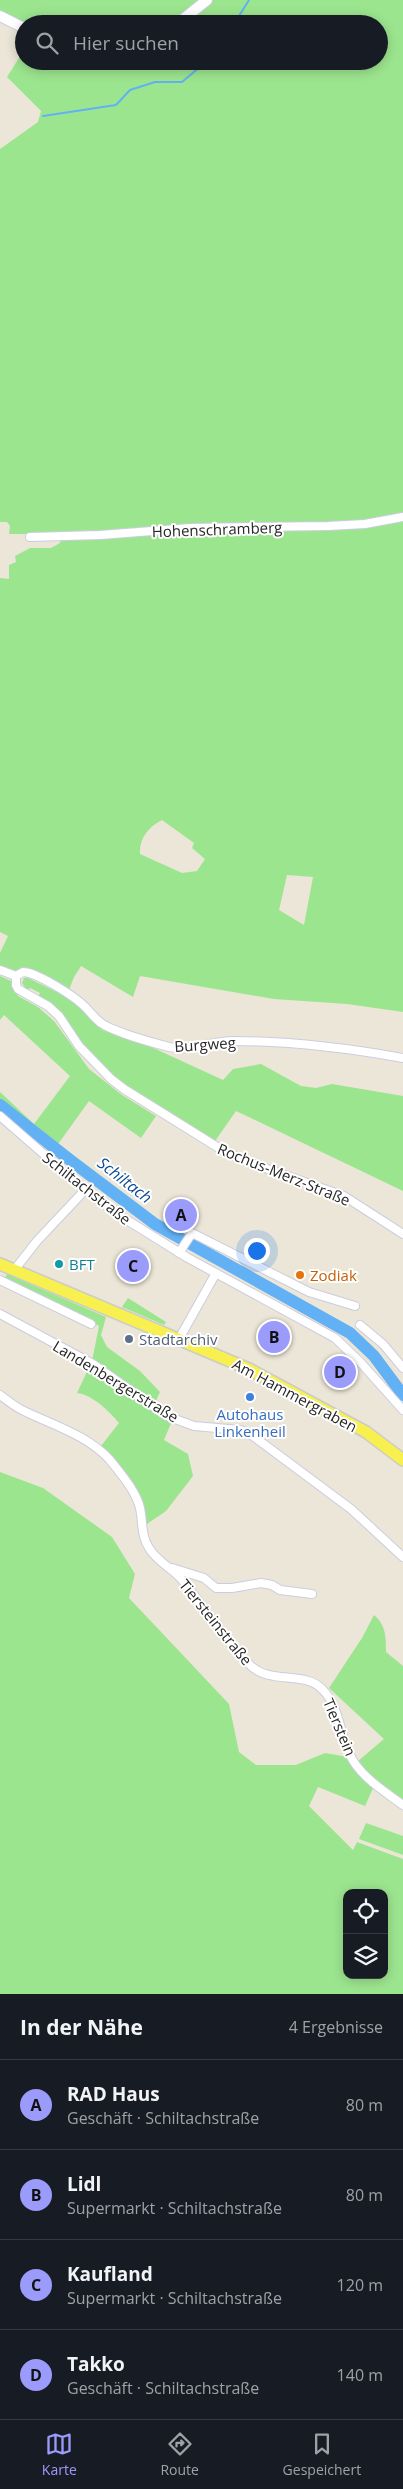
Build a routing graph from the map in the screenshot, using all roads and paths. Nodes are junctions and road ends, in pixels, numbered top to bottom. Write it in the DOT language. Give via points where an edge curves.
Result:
graph roads {
  1 [pos="207,0"];
  2 [pos="188,15"];
  3 [pos="0,16"];
  4 [pos="15,24"];
  5 [pos="403,517"];
  6 [pos="30,537"];
  7 [pos="0,970"];
  8 [pos="16,976"];
  9 [pos="403,1058"];
  10 [pos="0,1116"];
  11 [pos="86,1190"];
  12 [pos="403,1234"];
  13 [pos="181,1250"];
  14 [pos="0,1255"];
  15 [pos="0,1264"];
  16 [pos="15,1269"];
  17 [pos="216,1273"];
  18 [pos="0,1280"];
  19 [pos="355,1306"];
  20 [pos="0,1314"];
  21 [pos="90,1324"];
  22 [pos="360,1325"];
  23 [pos="179,1339"];
  24 [pos="403,1368"];
  25 [pos="0,1395"];
  26 [pos="403,1410"];
  27 [pos="403,1460"];
  28 [pos="403,1557"];
  29 [pos="170,1567"];
  30 [pos="312,1594"];
  31 [pos="293,1679"];
  32 [pos="403,1806"];
  1 -- 2 [label="main road"];
  3 -- 4 [label="main road"];
  5 -- 6 [label="street, Hohenschramberg" via="328,526 191,528"];
  7 -- 8 [label="street, Burgweg"];
  8 -- 9 [label="street, Burgweg" via="23,972 32,973 70,995 101,1023 170,1047 191,1048 231,1041 263,1042 330,1047"];
  8 -- 12 [label="street, Rochus-Merz-Straße" via="18,990 48,1006 59,1016 79,1046 124,1089 202,1140 248,1162 344,1196"];
  10 -- 11 [label="street, Schiltachstraße"];
  11 -- 13 [label="street, Schiltachstraße" via="122,1217"];
  11 -- 16 [label="street"];
  13 -- 17 [label="street, Schiltachstraße"];
  13 -- 19 [label="street" via="192,1233 309,1292"];
  14 -- 16 [label="main road"];
  15 -- 16 [label="main road, Am Hammergraben"];
  16 -- 23 [label="main road, Am Hammergraben"];
  17 -- 23 [label="street"];
  17 -- 26 [label="street, Schiltachstraße" via="335,1338"];
  18 -- 21 [label="street"];
  20 -- 28 [label="street, Landenbergerstraße" via="93,1364 167,1416 194,1426 249,1433 350,1509"];
  22 -- 24 [label="street" via="383,1344"];
  23 -- 27 [label="main road, Am Hammergraben" via="248,1369 331,1412 366,1432"];
  25 -- 29 [label="street, Tiersteinstraße" via="21,1409 82,1437 109,1460 140,1507 143,1536 150,1549"];
  29 -- 30 [label="street, Tiersteinstraße" via="204,1578 216,1588 261,1583 280,1590"];
  29 -- 31 [label="street, Tiersteinstraße" via="252,1667"];
  31 -- 32 [label="street, Tierstein" via="314,1683 326,1693 349,1754 369,1779"];
}
